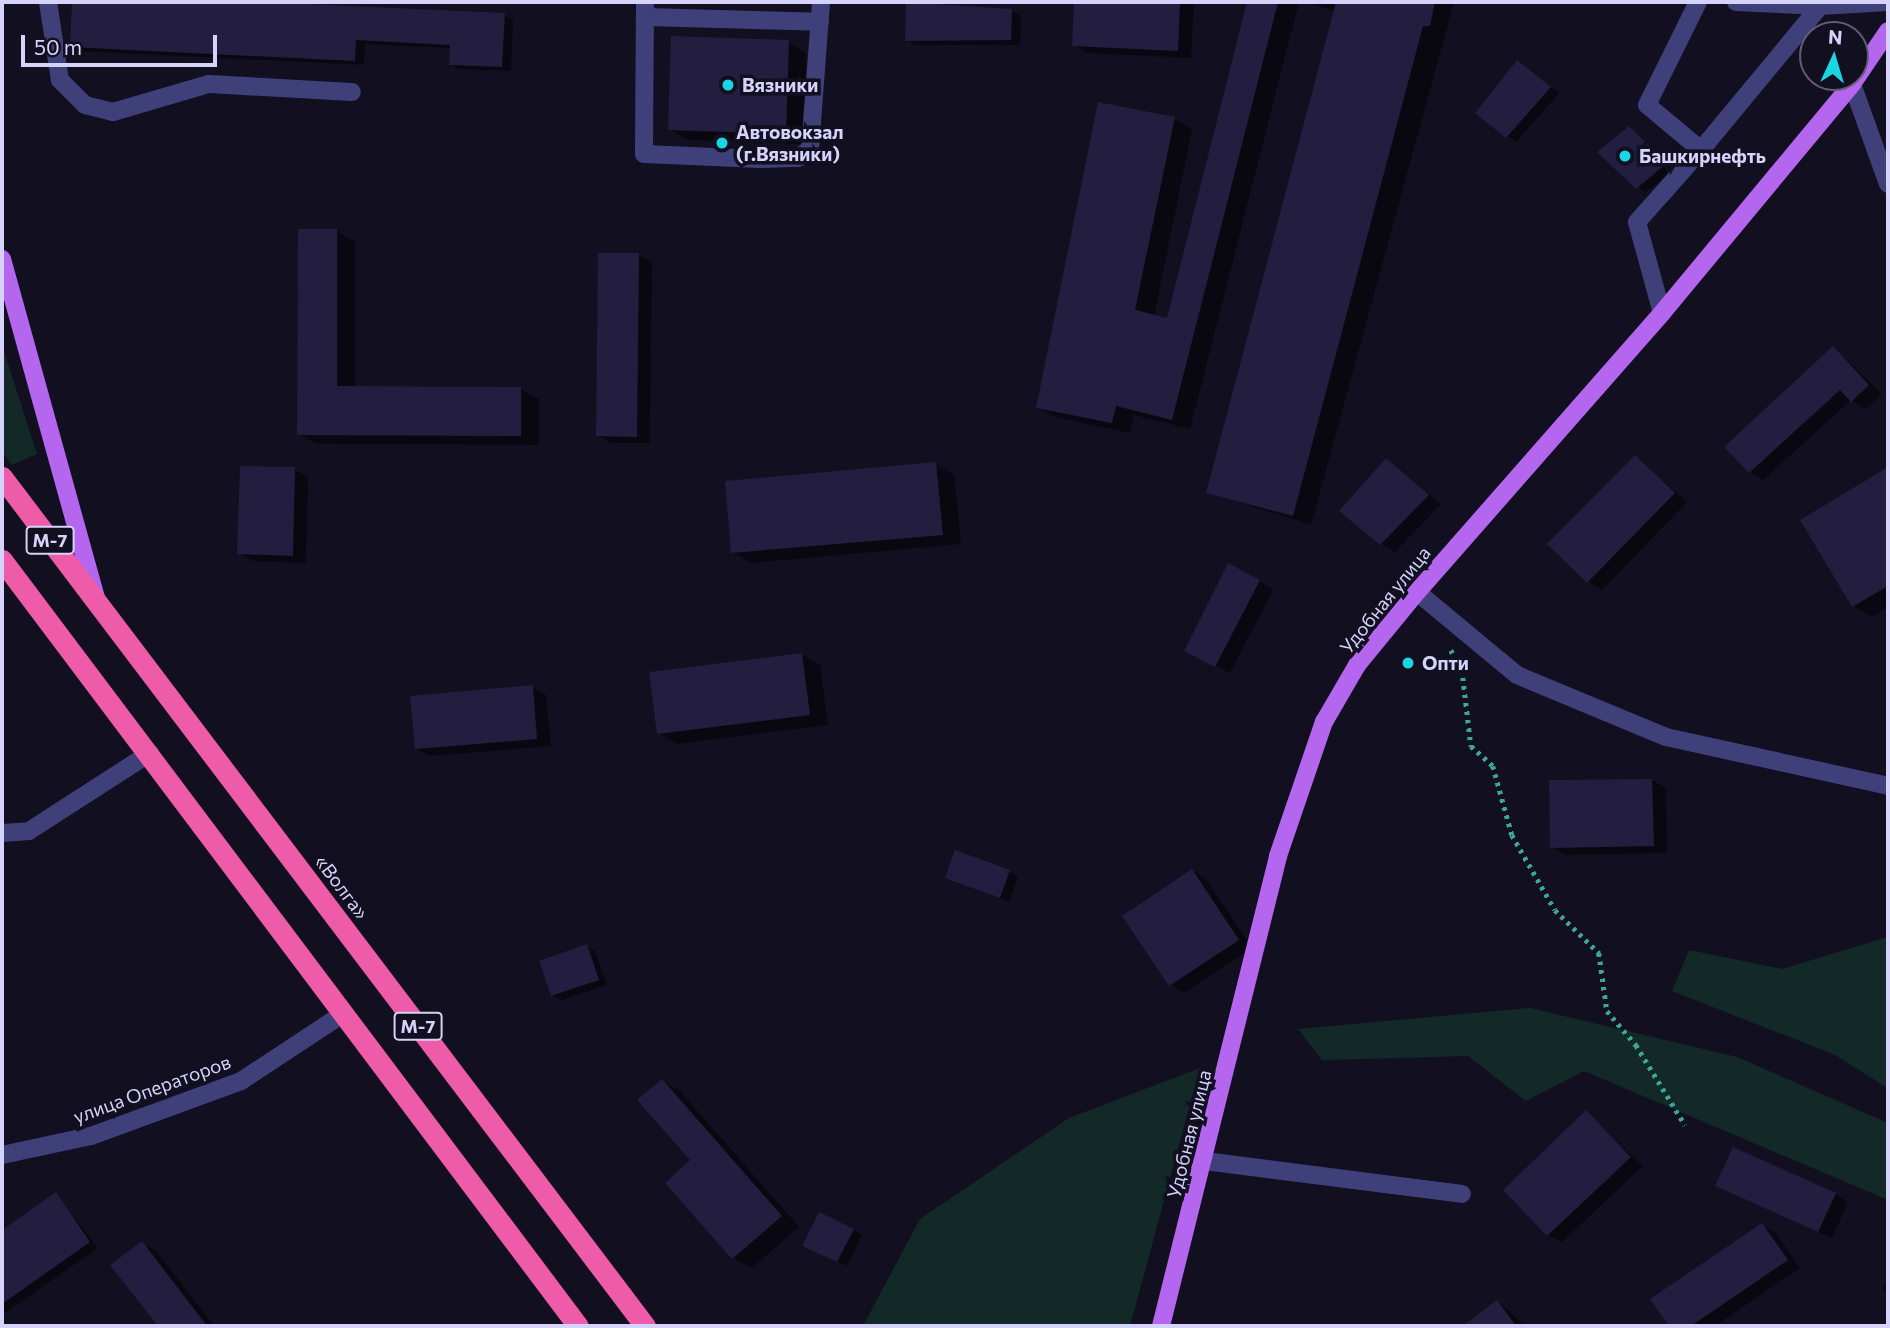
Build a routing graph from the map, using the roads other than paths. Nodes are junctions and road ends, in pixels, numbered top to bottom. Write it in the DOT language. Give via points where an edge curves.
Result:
graph roads {
  1 [pos="48,2"];
  2 [pos="821,2"];
  3 [pos="1698,2"];
  4 [pos="1736,2"];
  5 [pos="1888,2"];
  6 [pos="1820,6"];
  7 [pos="645,10"];
  8 [pos="820,22"];
  9 [pos="1888,31"];
  10 [pos="1869,59"];
  11 [pos="1846,91"];
  12 [pos="1855,91"];
  13 [pos="352,92"];
  14 [pos="1702,150"];
  15 [pos="1888,184"];
  16 [pos="2,259"];
  17 [pos="1662,313"];
  18 [pos="2,477"];
  19 [pos="2,560"];
  20 [pos="1417,592"];
  21 [pos="97,604"];
  22 [pos="150,753"];
  23 [pos="1888,786"];
  24 [pos="2,834"];
  25 [pos="341,1016"];
  26 [pos="2,1155"];
  27 [pos="1205,1161"];
  28 [pos="1462,1194"];
  29 [pos="578,1326"];
  30 [pos="645,1326"];
  31 [pos="1161,1326"];
  1 -- 13 [label="street" via="60,80 85,105 113,111 209,84"];
  2 -- 8 [label="street"];
  3 -- 14 [label="street" via="1647,105"];
  4 -- 6 [label="street"];
  5 -- 6 [label="street"];
  6 -- 14 [label="street"];
  7 -- 8 [label="street"];
  7 -- 8 [label="street" via="644,154 798,158 810,149"];
  9 -- 10 [label="main road, Удобная улица"];
  11 -- 17 [label="main road, Удобная улица"];
  12 -- 15 [label="street"];
  14 -- 17 [label="street" via="1637,222"];
  16 -- 21 [label="main road"];
  17 -- 20 [label="main road, Удобная улица"];
  18 -- 21 [label="highway, «Волга» / М-7"];
  19 -- 22 [label="highway, М-7"];
  20 -- 23 [label="street" via="1517,674 1666,737"];
  20 -- 27 [label="main road, Удобная улица" via="1357,665 1324,722 1300,785"];
  21 -- 30 [label="highway, «Волга» / М-7"];
  22 -- 24 [label="street" via="29,831"];
  22 -- 25 [label="highway, М-7"];
  25 -- 26 [label="street, улица Операторов" via="241,1081 91,1136"];
  25 -- 29 [label="highway, М-7"];
  27 -- 28 [label="street"];
  27 -- 31 [label="main road, Удобная улица"];
}
